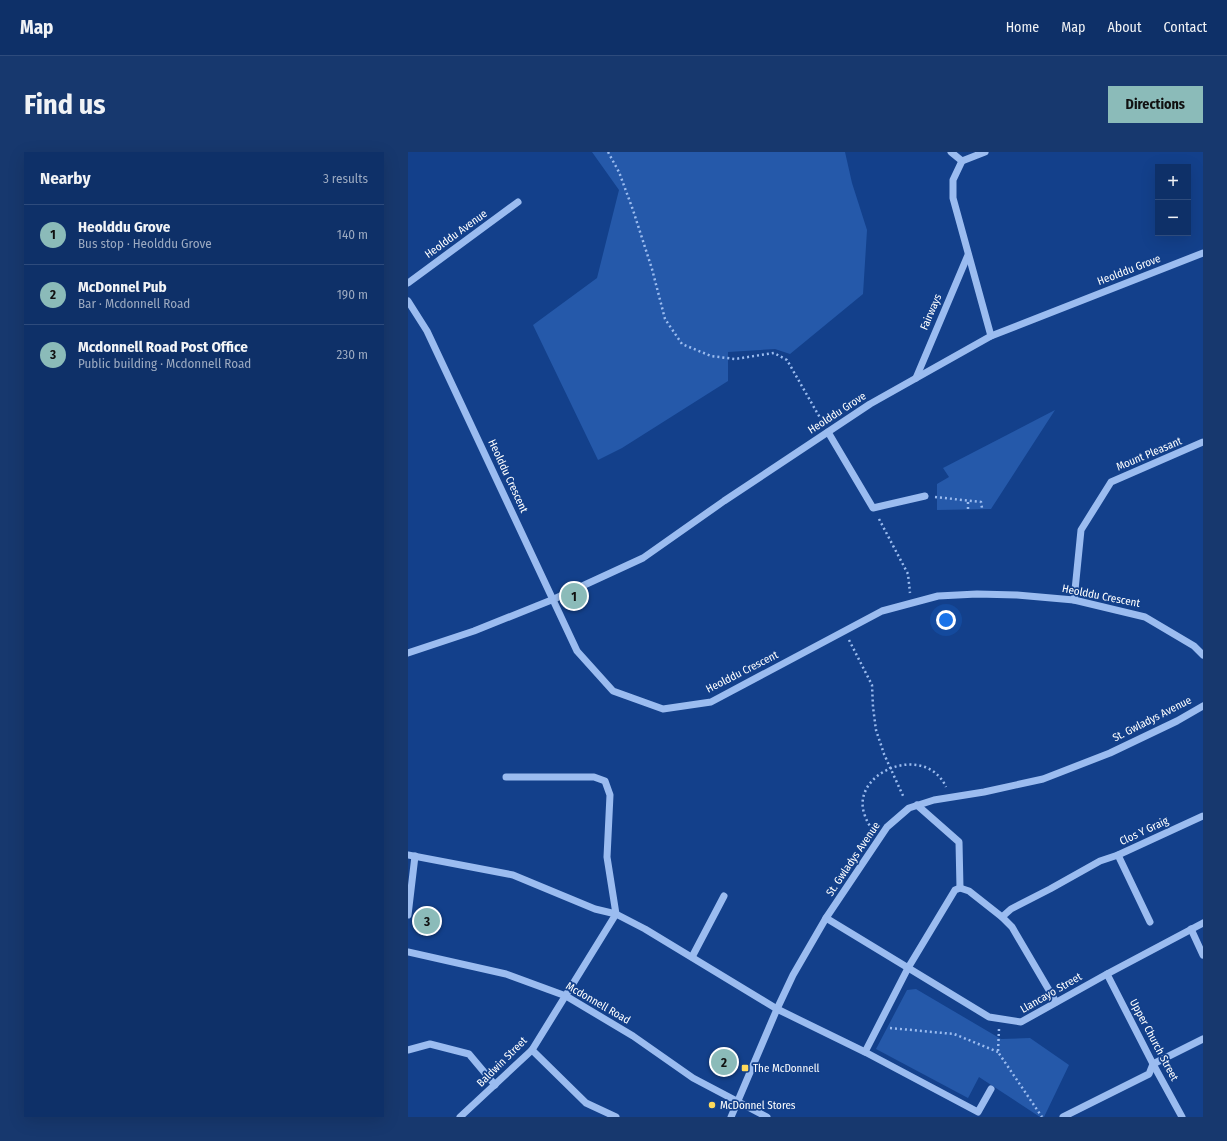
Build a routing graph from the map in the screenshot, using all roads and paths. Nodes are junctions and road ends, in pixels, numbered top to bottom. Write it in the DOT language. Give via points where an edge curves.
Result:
graph roads {
  1 [pos="608,152"];
  2 [pos="951,152"];
  3 [pos="985,152"];
  4 [pos="962,161"];
  5 [pos="518,202"];
  6 [pos="1203,253"];
  7 [pos="968,255"];
  8 [pos="408,283"];
  9 [pos="408,301"];
  10 [pos="991,336"];
  11 [pos="916,378"];
  12 [pos="828,432"];
  13 [pos="1203,442"];
  14 [pos="925,496"];
  15 [pos="968,501"];
  16 [pos="874,508"];
  17 [pos="982,508"];
  18 [pos="968,509"];
  19 [pos="554,599"];
  20 [pos="1074,600"];
  21 [pos="911,602"];
  22 [pos="844,631"];
  23 [pos="408,653"];
  24 [pos="1203,655"];
  25 [pos="1203,706"];
  26 [pos="891,768"];
  27 [pos="506,777"];
  28 [pos="900,790"];
  29 [pos="949,798"];
  30 [pos="917,805"];
  31 [pos="1203,816"];
  32 [pos="882,835"];
  33 [pos="412,856"];
  34 [pos="1118,856"];
  35 [pos="960,888"];
  36 [pos="724,896"];
  37 [pos="616,914"];
  38 [pos="408,915"];
  39 [pos="1002,917"];
  40 [pos="826,918"];
  41 [pos="1150,922"];
  42 [pos="1203,923"];
  43 [pos="1191,929"];
  44 [pos="408,952"];
  45 [pos="1203,955"];
  46 [pos="692,957"];
  47 [pos="908,968"];
  48 [pos="1106,974"];
  49 [pos="566,996"];
  50 [pos="1056,1002"];
  51 [pos="777,1009"];
  52 [pos="1000,1019"];
  53 [pos="878,1026"];
  54 [pos="1203,1039"];
  55 [pos="408,1050"];
  56 [pos="532,1050"];
  57 [pos="865,1052"];
  58 [pos="998,1052"];
  59 [pos="1153,1064"];
  60 [pos="495,1085"];
  61 [pos="991,1089"];
  62 [pos="739,1102"];
  63 [pos="606,1115"];
  64 [pos="460,1117"];
  65 [pos="616,1117"];
  66 [pos="731,1117"];
  67 [pos="766,1117"];
  68 [pos="1042,1117"];
  69 [pos="1063,1117"];
  70 [pos="1182,1117"];
  1 -- 12 [label="path" via="619,172 633,210 665,318 682,344 711,356 735,360 774,353 787,360"];
  2 -- 4 [label="street"];
  3 -- 4 [label="street"];
  4 -- 7 [label="street" via="953,180 953,198"];
  5 -- 8 [label="street, Heolddu Avenue"];
  6 -- 10 [label="street, Heolddu Grove"];
  7 -- 10 [label="street"];
  7 -- 11 [label="street, Fairways"];
  9 -- 19 [label="street, Heolddu Crescent" via="427,331"];
  10 -- 11 [label="street, Heolddu Grove"];
  11 -- 12 [label="street, Heolddu Grove"];
  12 -- 16 [label="street"];
  12 -- 19 [label="street, Heolddu Grove" via="643,558"];
  13 -- 20 [label="street, Mount Pleasant" via="1111,482 1081,530"];
  14 -- 15 [label="path"];
  14 -- 16 [label="street"];
  15 -- 17 [label="path" via="981,502"];
  15 -- 18 [label="path"];
  16 -- 21 [label="path" via="908,574"];
  19 -- 22 [label="street, Heolddu Crescent" via="577,651 613,691 663,709 711,702"];
  19 -- 23 [label="street, Heolddu Grove" via="474,631"];
  20 -- 21 [label="street, Heolddu Crescent" via="977,594 938,596"];
  20 -- 24 [label="street, Heolddu Crescent" via="1146,617 1194,646"];
  21 -- 22 [label="street, Heolddu Crescent" via="882,611"];
  22 -- 26 [label="path" via="872,684 876,730"];
  25 -- 29 [label="street, St. Gwladys Avenue" via="1110,753 1043,779"];
  26 -- 28 [label="path"];
  26 -- 29 [label="path" via="906,764 919,765 930,770 939,776 946,786"];
  26 -- 32 [label="path" via="877,776 863,799 864,813 870,828"];
  27 -- 37 [label="street" via="594,777 605,781 610,795 607,857"];
  29 -- 30 [label="street, St. Gwladys Avenue"];
  30 -- 32 [label="street, St. Gwladys Avenue" via="909,808 887,826"];
  30 -- 35 [label="street" via="959,842"];
  31 -- 34 [label="street, Clos Y Graig"];
  32 -- 40 [label="street, St. Gwladys Avenue"];
  33 -- 37 [label="street" via="513,874 595,909"];
  33 -- 38 [label="street"];
  34 -- 39 [label="street" via="1100,861 1011,909"];
  34 -- 41 [label="street, Clos Y Graig"];
  35 -- 39 [label="street" via="969,891"];
  35 -- 47 [label="street" via="955,890"];
  36 -- 46 [label="street"];
  37 -- 46 [label="street"];
  37 -- 49 [label="street, Baldwin Street"];
  39 -- 50 [label="street" via="1012,927"];
  40 -- 47 [label="street, Llancayo Street"];
  40 -- 51 [label="street, St. Gwladys Avenue" via="793,975"];
  42 -- 43 [label="street, Llancayo Street"];
  43 -- 45 [label="street"];
  43 -- 48 [label="street, Llancayo Street"];
  44 -- 49 [label="street, Mcdonnell Road" via="506,974"];
  46 -- 51 [label="street"];
  47 -- 52 [label="street, Llancayo Street" via="989,1017"];
  47 -- 53 [label="street"];
  48 -- 50 [label="street, Llancayo Street"];
  48 -- 59 [label="street, Upper Church Street"];
  49 -- 56 [label="street, Baldwin Street"];
  49 -- 62 [label="street, Mcdonnell Road" via="633,1036 693,1078"];
  50 -- 52 [label="street, Llancayo Street" via="1021,1022"];
  51 -- 57 [label="street"];
  51 -- 62 [label="street, St. Gwladys Avenue"];
  52 -- 58 [label="path"];
  53 -- 57 [label="street"];
  53 -- 58 [label="path" via="954,1034"];
  54 -- 59 [label="street"];
  55 -- 60 [label="street" via="430,1044 469,1054"];
  56 -- 60 [label="street, Baldwin Street"];
  56 -- 63 [label="street" via="586,1103"];
  57 -- 61 [label="street" via="978,1112"];
  58 -- 68 [label="path"];
  59 -- 69 [label="street" via="1149,1074"];
  59 -- 70 [label="street, Upper Church Street"];
  60 -- 64 [label="street, Baldwin Street"];
  62 -- 66 [label="street, St. Gwladys Avenue"];
  62 -- 67 [label="street, Mcdonnell Road"];
  63 -- 65 [label="street"];
}
